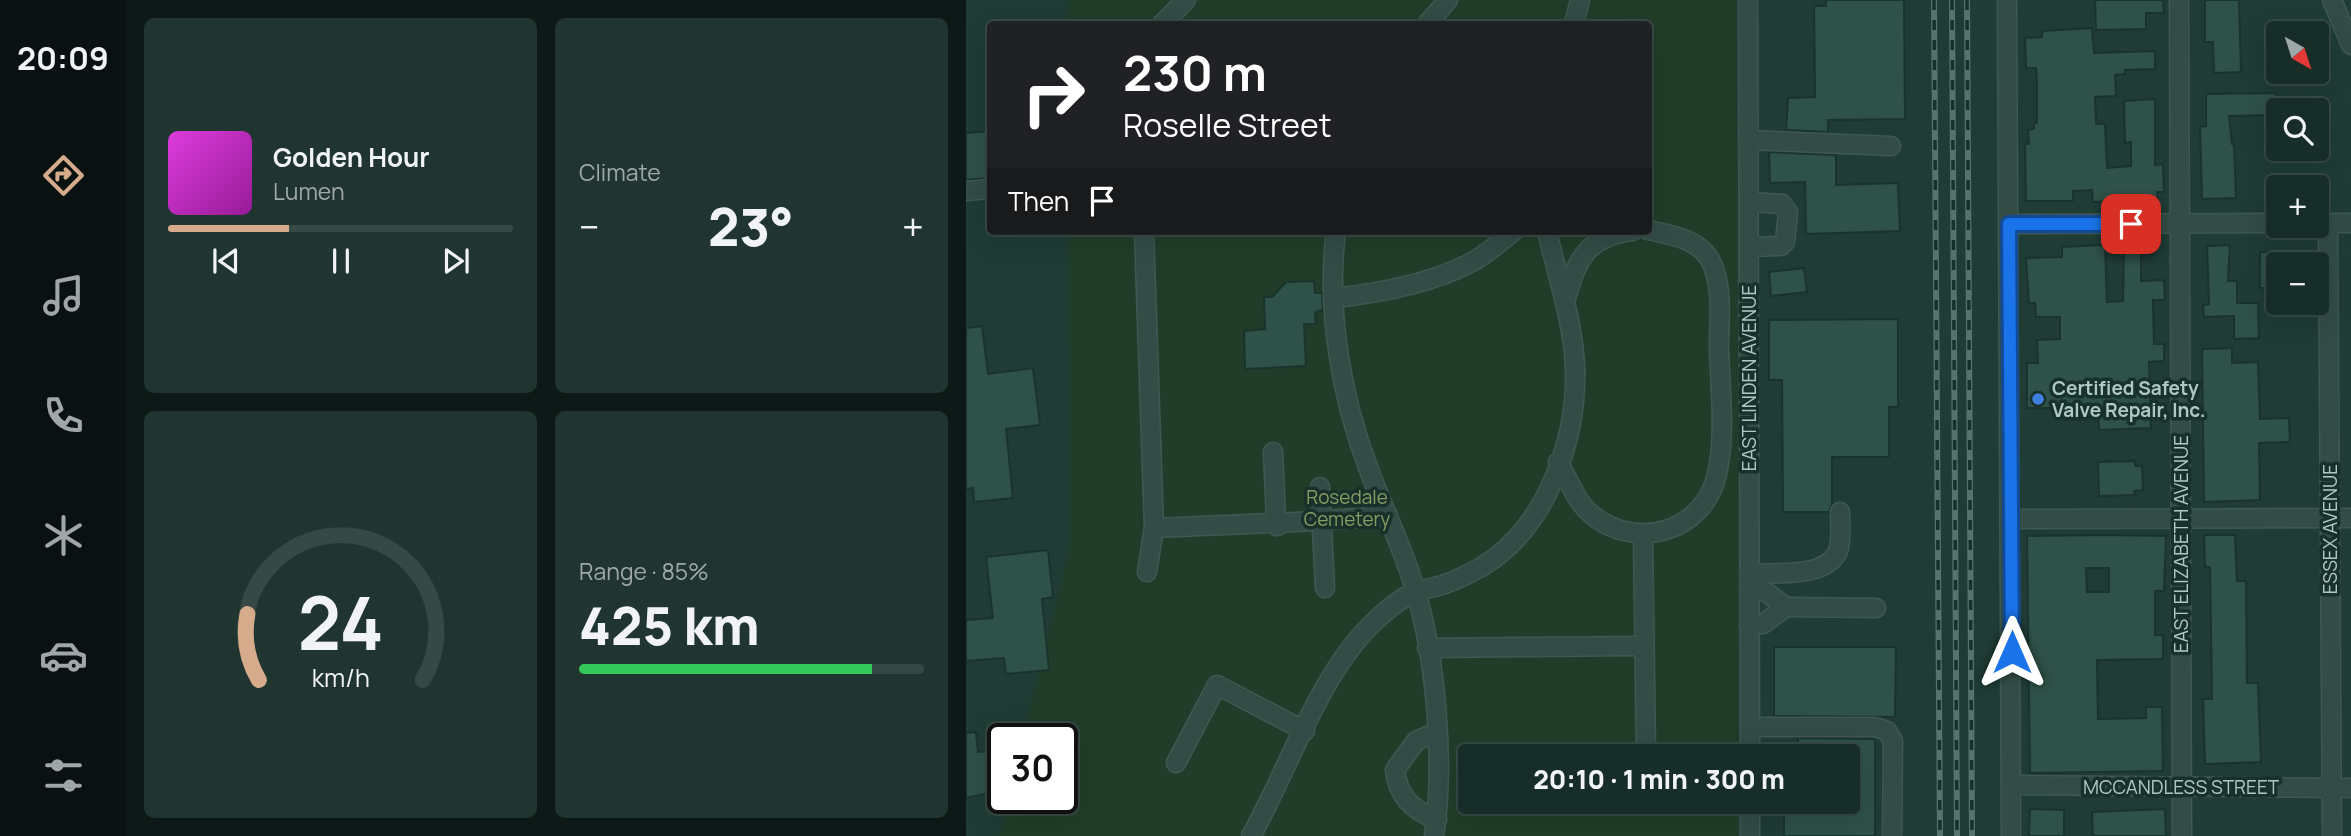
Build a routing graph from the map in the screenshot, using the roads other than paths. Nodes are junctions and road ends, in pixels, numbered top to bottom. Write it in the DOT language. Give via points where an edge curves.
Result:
graph roads {
  1 [pos="1186,0"];
  2 [pos="1448,0"];
  3 [pos="1580,0"];
  4 [pos="1748,0"];
  5 [pos="2007,0"];
  6 [pos="2179,0"];
  7 [pos="2332,0"];
  8 [pos="1165,21"];
  9 [pos="1430,21"];
  10 [pos="1575,21"];
  11 [pos="2351,46"];
  12 [pos="1748,140"];
  13 [pos="1891,146"];
  14 [pos="987,189"];
  15 [pos="966,191"];
  16 [pos="1749,202"];
  17 [pos="2266,223"];
  18 [pos="2329,223"];
  19 [pos="2351,223"];
  20 [pos="2009,224"];
  21 [pos="2180,224"];
  22 [pos="1652,231"];
  23 [pos="1144,235"];
  24 [pos="1336,235"];
  25 [pos="1508,235"];
  26 [pos="1548,235"];
  27 [pos="1610,235"];
  28 [pos="2322,238"];
  29 [pos="1749,247"];
  30 [pos="1335,298"];
  31 [pos="1564,304"];
  32 [pos="1273,452"];
  33 [pos="1558,462"];
  34 [pos="1321,487"];
  35 [pos="1840,512"];
  36 [pos="1388,516"];
  37 [pos="2330,518"];
  38 [pos="2351,518"];
  39 [pos="2011,519"];
  40 [pos="2181,519"];
  41 [pos="1322,520"];
  42 [pos="1276,522"];
  43 [pos="1154,528"];
  44 [pos="1643,535"];
  45 [pos="1147,572"];
  46 [pos="1749,582"];
  47 [pos="1325,588"];
  48 [pos="1416,591"];
  49 [pos="1786,607"];
  50 [pos="1876,608"];
  51 [pos="1749,625"];
  52 [pos="1643,646"];
  53 [pos="1427,648"];
  54 [pos="1750,727"];
  55 [pos="1305,731"];
  56 [pos="1437,732"];
  57 [pos="1646,744"];
  58 [pos="1750,744"];
  59 [pos="1176,763"];
  60 [pos="2012,785"];
  61 [pos="2331,788"];
  62 [pos="2351,788"];
  63 [pos="2182,789"];
  64 [pos="1750,814"];
  65 [pos="1436,827"];
  66 [pos="1251,836"];
  67 [pos="1750,836"];
  68 [pos="1892,836"];
  69 [pos="2011,836"];
  70 [pos="2182,836"];
  71 [pos="2332,836"];
  1 -- 8 [label="street"];
  2 -- 9 [label="street"];
  3 -- 10 [label="street"];
  4 -- 12 [label="street, EAST LINDEN AVENUE"];
  5 -- 20 [label="street"];
  6 -- 21 [label="street, EAST ELIZABETH AVENUE"];
  7 -- 11 [label="street"];
  12 -- 13 [label="street"];
  12 -- 16 [label="street, EAST LINDEN AVENUE"];
  14 -- 15 [label="street"];
  16 -- 29 [label="street, EAST LINDEN AVENUE"];
  16 -- 29 [label="street" via="1782,204 1788,212 1781,246"];
  17 -- 21 [label="street"];
  18 -- 19 [label="street"];
  20 -- 21 [label="street"];
  20 -- 39 [label="street"];
  21 -- 40 [label="street, EAST ELIZABETH AVENUE"];
  22 -- 44 [label="street" via="1686,239 1710,260 1718,286 1722,425 1717,474 1700,511 1681,526"];
  23 -- 43 [label="street"];
  24 -- 30 [label="street"];
  25 -- 30 [label="street" via="1471,262 1440,275"];
  26 -- 31 [label="street"];
  27 -- 31 [label="street" via="1581,257"];
  28 -- 37 [label="street, ESSEX AVENUE"];
  29 -- 46 [label="street, EAST LINDEN AVENUE"];
  30 -- 36 [label="street" via="1345,385 1368,468"];
  31 -- 33 [label="street" via="1573,345 1574,400"];
  32 -- 42 [label="street"];
  33 -- 44 [label="street" via="1595,517 1620,532"];
  33 -- 48 [label="street" via="1533,518 1506,550 1462,577"];
  34 -- 41 [label="street"];
  35 -- 46 [label="street" via="1838,551 1825,565"];
  36 -- 41 [label="street"];
  36 -- 48 [label="street"];
  37 -- 38 [label="street"];
  37 -- 40 [label="street"];
  37 -- 61 [label="street, ESSEX AVENUE"];
  39 -- 40 [label="street"];
  39 -- 60 [label="street"];
  40 -- 63 [label="street, EAST ELIZABETH AVENUE"];
  41 -- 42 [label="street"];
  41 -- 47 [label="street"];
  42 -- 43 [label="street"];
  43 -- 45 [label="street"];
  44 -- 52 [label="street"];
  46 -- 49 [label="street"];
  46 -- 51 [label="street, EAST LINDEN AVENUE"];
  48 -- 53 [label="street"];
  48 -- 55 [label="street" via="1370,625 1350,650"];
  49 -- 50 [label="street"];
  49 -- 51 [label="street" via="1763,624"];
  51 -- 54 [label="street, EAST LINDEN AVENUE"];
  52 -- 53 [label="street"];
  52 -- 57 [label="street"];
  53 -- 56 [label="street"];
  54 -- 58 [label="street, EAST LINDEN AVENUE"];
  54 -- 68 [label="street" via="1875,727 1887,731 1893,741"];
  55 -- 59 [label="street" via="1217,685"];
  55 -- 66 [label="street"];
  56 -- 65 [label="street"];
  56 -- 65 [label="street" via="1416,741 1395,769 1404,799"];
  60 -- 63 [label="street, MCCANDLESS STREET"];
  60 -- 69 [label="street"];
  61 -- 62 [label="street, MCCANDLESS STREET"];
  61 -- 63 [label="street, MCCANDLESS STREET"];
  61 -- 71 [label="street, ESSEX AVENUE"];
  63 -- 70 [label="street, EAST ELIZABETH AVENUE"];
  64 -- 67 [label="street"];
}
